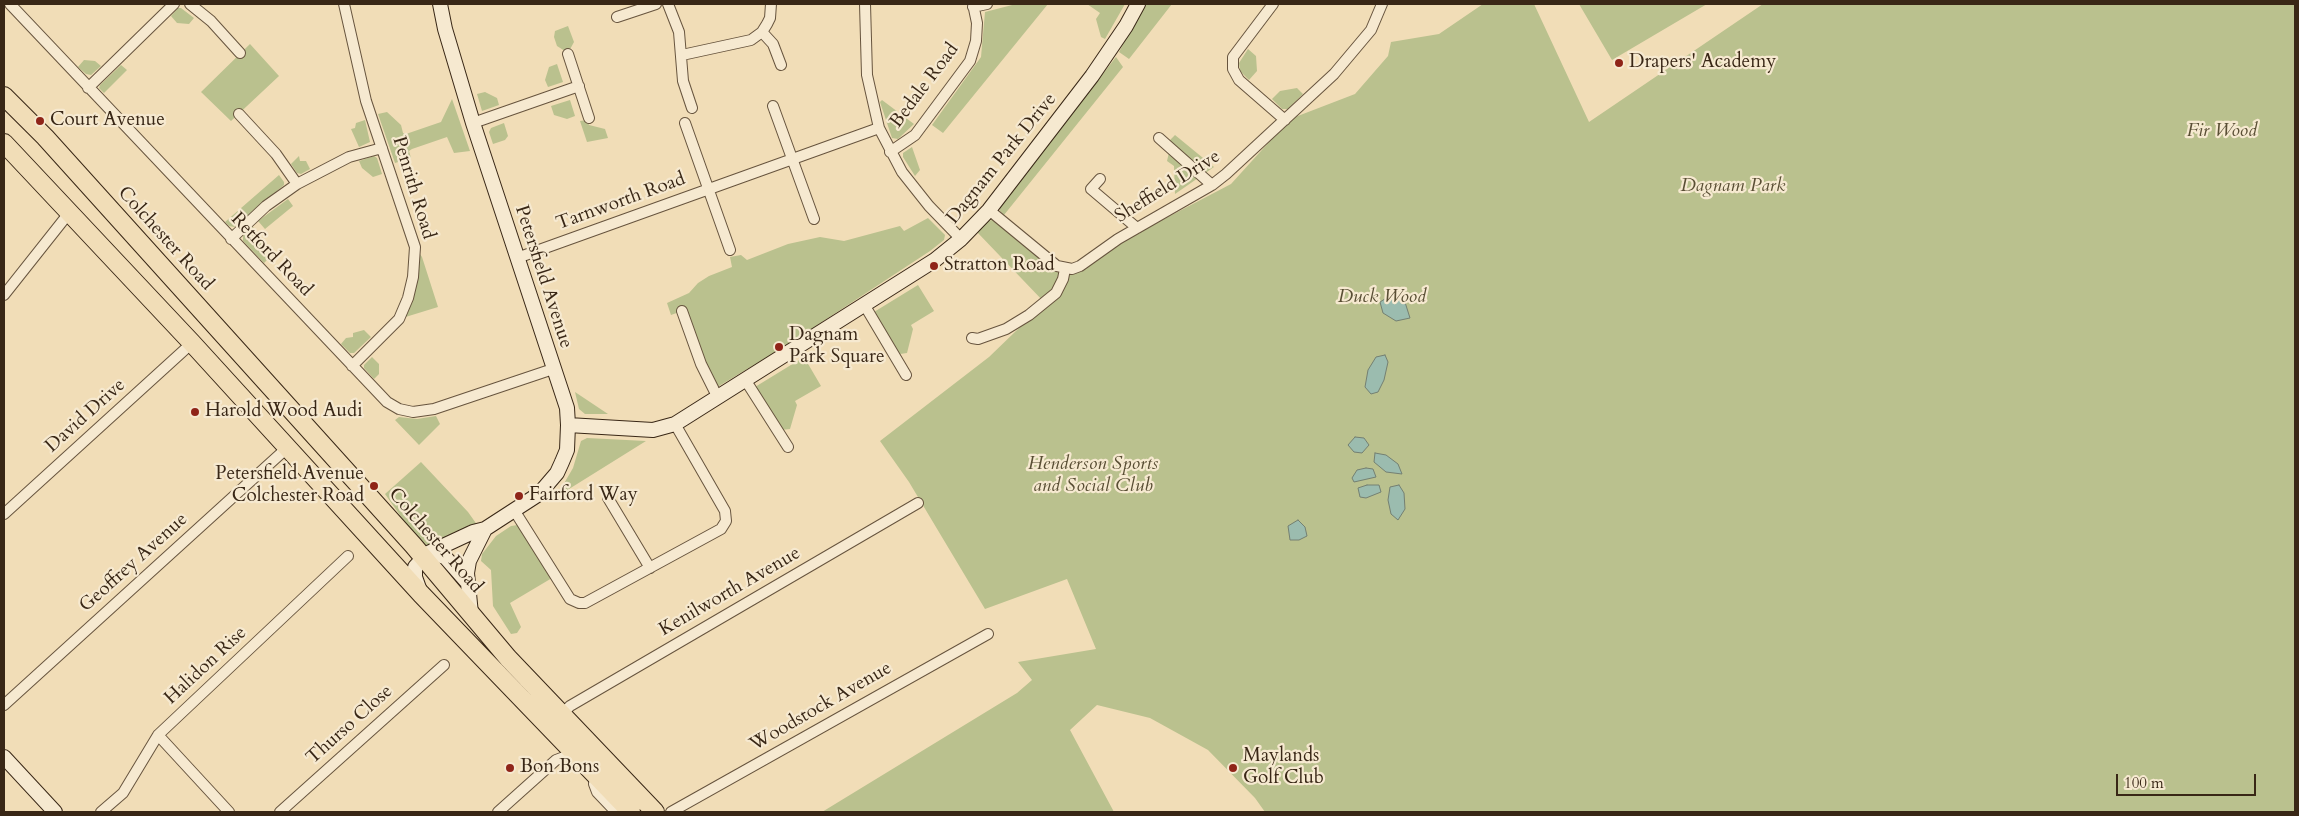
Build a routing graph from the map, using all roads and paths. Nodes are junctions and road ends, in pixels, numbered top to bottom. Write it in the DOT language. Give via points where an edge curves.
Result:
graph roads {
  1 [pos="10,4"];
  2 [pos="174,4"];
  3 [pos="190,4"];
  4 [pos="344,4"];
  5 [pos="440,4"];
  6 [pos="656,4"];
  7 [pos="668,4"];
  8 [pos="771,4"];
  9 [pos="865,4"];
  10 [pos="987,4"];
  11 [pos="1138,4"];
  12 [pos="1273,4"];
  13 [pos="1382,4"];
  14 [pos="973,5"];
  15 [pos="617,17"];
  16 [pos="762,32"];
  17 [pos="240,53"];
  18 [pos="568,54"];
  19 [pos="682,55"];
  20 [pos="781,65"];
  21 [pos="579,86"];
  22 [pos="88,88"];
  23 [pos="4,96"];
  24 [pos="773,106"];
  25 [pos="692,108"];
  26 [pos="240,114"];
  27 [pos="589,118"];
  28 [pos="1285,120"];
  29 [pos="472,123"];
  30 [pos="685,123"];
  31 [pos="879,128"];
  32 [pos="1159,138"];
  33 [pos="4,143"];
  34 [pos="382,148"];
  35 [pos="890,152"];
  36 [pos="792,158"];
  37 [pos="1100,179"];
  38 [pos="297,184"];
  39 [pos="1212,185"];
  40 [pos="709,189"];
  41 [pos="989,210"];
  42 [pos="69,213"];
  43 [pos="814,219"];
  44 [pos="1136,228"];
  45 [pos="231,239"];
  46 [pos="960,239"];
  47 [pos="730,250"];
  48 [pos="517,258"];
  49 [pos="1065,269"];
  50 [pos="4,295"];
  51 [pos="865,306"];
  52 [pos="682,311"];
  53 [pos="972,338"];
  54 [pos="192,343"];
  55 [pos="352,366"];
  56 [pos="553,369"];
  57 [pos="906,374"];
  58 [pos="746,381"];
  59 [pos="718,398"];
  60 [pos="675,424"];
  61 [pos="568,425"];
  62 [pos="788,447"];
  63 [pos="288,448"];
  64 [pos="608,498"];
  65 [pos="918,503"];
  66 [pos="514,510"];
  67 [pos="4,514"];
  68 [pos="485,529"];
  69 [pos="425,555"];
  70 [pos="348,556"];
  71 [pos="650,568"];
  72 [pos="466,581"];
  73 [pos="421,594"];
  74 [pos="472,618"];
  75 [pos="988,634"];
  76 [pos="444,665"];
  77 [pos="4,705"];
  78 [pos="562,714"];
  79 [pos="158,735"];
  80 [pos="562,753"];
  81 [pos="4,757"];
  82 [pos="595,775"];
  83 [pos="55,812"];
  84 [pos="101,812"];
  85 [pos="229,812"];
  86 [pos="280,812"];
  87 [pos="498,812"];
  88 [pos="616,812"];
  89 [pos="631,812"];
  90 [pos="655,812"];
  91 [pos="671,812"];
  1 -- 22 [label="street, Retford Road"];
  2 -- 22 [label="street"];
  3 -- 17 [label="street"];
  4 -- 34 [label="street, Penrith Road" via="356,63"];
  5 -- 29 [label="street, Petersfield Avenue"];
  6 -- 15 [label="street"];
  7 -- 19 [label="street" via="679,32"];
  8 -- 16 [label="street" via="770,18"];
  9 -- 31 [label="street" via="867,75"];
  10 -- 14 [label="street"];
  11 -- 41 [label="street, Dagnam Park Drive" via="1092,76"];
  12 -- 28 [label="street" via="1233,57 1232,70"];
  13 -- 28 [label="street, Sheffield Drive" via="1371,30 1352,53"];
  14 -- 35 [label="street, Bedale Road" via="976,41 970,61 915,134"];
  16 -- 19 [label="street" via="745,42"];
  16 -- 20 [label="street" via="773,44"];
  18 -- 21 [label="street"];
  19 -- 25 [label="street" via="683,81"];
  21 -- 27 [label="street"];
  21 -- 29 [label="street"];
  22 -- 45 [label="street, Retford Road"];
  23 -- 69 [label="highway, Colchester Road" via="45,137"];
  24 -- 36 [label="street"];
  26 -- 38 [label="street" via="276,154"];
  28 -- 39 [label="street, Sheffield Drive"];
  29 -- 48 [label="street, Petersfield Avenue"];
  30 -- 40 [label="street, Tarnworth Road"];
  31 -- 35 [label="street"];
  31 -- 36 [label="street, Tarnworth Road"];
  32 -- 39 [label="street"];
  33 -- 42 [label="highway"];
  34 -- 38 [label="street" via="350,158"];
  34 -- 55 [label="street, Penrith Road" via="413,242 413,277 399,319"];
  35 -- 46 [label="street" via="915,189"];
  36 -- 40 [label="street, Tarnworth Road"];
  36 -- 43 [label="street"];
  37 -- 44 [label="street" via="1091,190"];
  38 -- 45 [label="street" via="266,206"];
  39 -- 44 [label="street, Sheffield Drive"];
  40 -- 47 [label="street, Tarnworth Road"];
  40 -- 48 [label="street, Tarnworth Road"];
  41 -- 46 [label="street, Dagnam Park Drive"];
  41 -- 49 [label="street" via="1057,266"];
  42 -- 50 [label="street"];
  42 -- 54 [label="highway"];
  44 -- 49 [label="street, Sheffield Drive" via="1080,266"];
  45 -- 55 [label="street, Retford Road"];
  46 -- 51 [label="street, Dagnam Park Drive" via="917,273"];
  48 -- 56 [label="street, Petersfield Avenue"];
  49 -- 53 [label="street" via="1056,294 1029,315 1006,329 978,339"];
  51 -- 57 [label="street"];
  51 -- 58 [label="street, Dagnam Park Drive"];
  52 -- 59 [label="street" via="701,364"];
  54 -- 63 [label="highway"];
  54 -- 67 [label="street, David Drive"];
  55 -- 56 [label="street, Retford Road" via="387,402 413,412 434,409"];
  56 -- 61 [label="street, Petersfield Avenue" via="567,408"];
  58 -- 59 [label="street, Dagnam Park Drive"];
  58 -- 62 [label="street"];
  59 -- 60 [label="street, Dagnam Park Drive"];
  60 -- 61 [label="street, Dagnam Park Drive" via="653,430"];
  60 -- 71 [label="street" via="725,511 726,521 720,529"];
  61 -- 66 [label="street, Petersfield Avenue" via="567,450 557,473 539,494"];
  63 -- 73 [label="highway"];
  63 -- 77 [label="street, Geoffrey Avenue"];
  64 -- 71 [label="street"];
  65 -- 78 [label="street, Kenilworth Avenue" via="570,706"];
  66 -- 68 [label="street, Petersfield Avenue"];
  66 -- 71 [label="street" via="567,595 575,602 585,603"];
  68 -- 69 [label="street, Petersfield Avenue"];
  68 -- 72 [label="street" via="469,561"];
  69 -- 72 [label="street" via="445,557"];
  69 -- 73 [label="street" via="415,567"];
  69 -- 74 [label="highway, Colchester Road"];
  70 -- 79 [label="street, Halidon Rise"];
  72 -- 74 [label="street"];
  73 -- 80 [label="highway" via="556,734"];
  74 -- 78 [label="highway, Colchester Road"];
  75 -- 91 [label="street, Woodstock Avenue"];
  76 -- 86 [label="street, Thurso Close"];
  78 -- 80 [label="street" via="565,728 570,733"];
  78 -- 90 [label="highway, Colchester Road"];
  79 -- 84 [label="street, Halidon Rise" via="122,793"];
  79 -- 85 [label="street"];
  80 -- 82 [label="highway"];
  80 -- 87 [label="street"];
  81 -- 83 [label="street"];
  82 -- 88 [label="street" via="597,792"];
  82 -- 89 [label="highway"];
}
